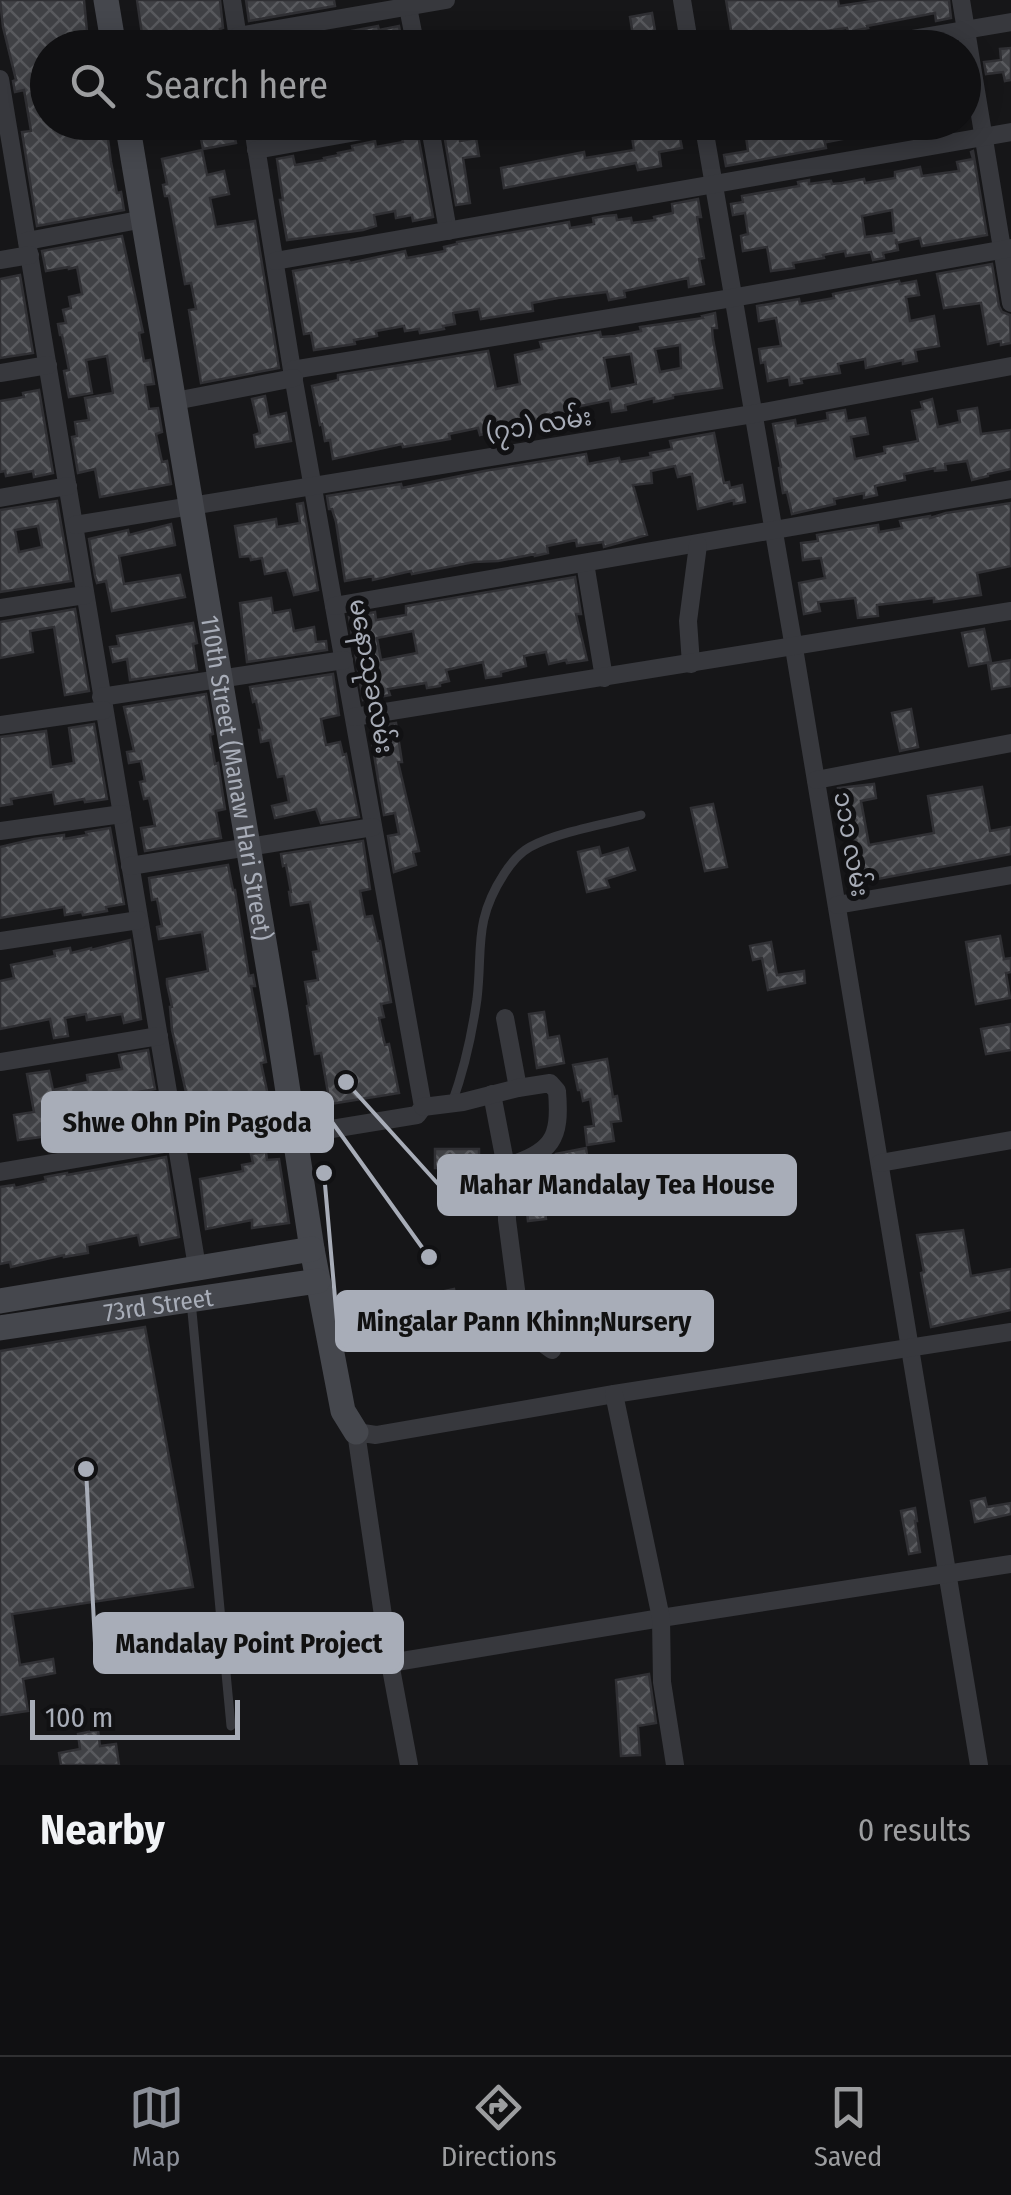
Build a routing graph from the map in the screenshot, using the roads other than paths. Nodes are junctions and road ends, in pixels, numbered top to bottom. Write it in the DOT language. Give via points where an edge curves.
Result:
graph roads {
  1 [pos="106,0"];
  2 [pos="232,0"];
  3 [pos="446,0"];
  4 [pos="682,0"];
  5 [pos="960,0"];
  6 [pos="408,6"];
  7 [pos="1011,22"];
  8 [pos="964,29"];
  9 [pos="111,30"];
  10 [pos="237,30"];
  11 [pos="295,30"];
  12 [pos="413,30"];
  13 [pos="687,30"];
  14 [pos="958,30"];
  15 [pos="0,79"];
  16 [pos="981,131"];
  17 [pos="1011,132"];
  18 [pos="982,137"];
  19 [pos="130,140"];
  20 [pos="255,140"];
  21 [pos="312,140"];
  22 [pos="432,140"];
  23 [pos="706,140"];
  24 [pos="965,140"];
  25 [pos="6,149"];
  26 [pos="256,150"];
  27 [pos="713,184"];
  28 [pos="144,220"];
  29 [pos="448,231"];
  30 [pos="28,248"];
  31 [pos="1007,249"];
  32 [pos="0,260"];
  33 [pos="274,261"];
  34 [pos="732,298"];
  35 [pos="1011,303"];
  36 [pos="48,365"];
  37 [pos="1011,366"];
  38 [pos="0,374"];
  39 [pos="293,374"];
  40 [pos="175,401"];
  41 [pos="753,414"];
  42 [pos="68,486"];
  43 [pos="314,486"];
  44 [pos="1011,490"];
  45 [pos="0,498"];
  46 [pos="192,507"];
  47 [pos="74,526"];
  48 [pos="772,532"];
  49 [pos="698,544"];
  50 [pos="586,563"];
  51 [pos="86,595"];
  52 [pos="334,606"];
  53 [pos="0,608"];
  54 [pos="1011,612"];
  55 [pos="794,648"];
  56 [pos="344,660"];
  57 [pos="690,664"];
  58 [pos="604,678"];
  59 [pos="220,679"];
  60 [pos="103,704"];
  61 [pos="354,718"];
  62 [pos="0,725"];
  63 [pos="1011,743"];
  64 [pos="816,780"];
  65 [pos="122,814"];
  66 [pos="641,815"];
  67 [pos="373,827"];
  68 [pos="0,832"];
  69 [pos="247,847"];
  70 [pos="130,866"];
  71 [pos="1011,875"];
  72 [pos="837,906"];
  73 [pos="140,920"];
  74 [pos="0,942"];
  75 [pos="505,1018"];
  76 [pos="159,1036"];
  77 [pos="0,1062"];
  78 [pos="518,1088"];
  79 [pos="492,1094"];
  80 [pos="452,1103"];
  81 [pos="423,1107"];
  82 [pos="295,1135"];
  83 [pos="1011,1140"];
  84 [pos="176,1142"];
  85 [pos="880,1163"];
  86 [pos="506,1167"];
  87 [pos="0,1172"];
  88 [pos="312,1249"];
  89 [pos="196,1267"];
  90 [pos="318,1280"];
  91 [pos="191,1298"];
  92 [pos="0,1302"];
  93 [pos="0,1328"];
  94 [pos="1011,1332"];
  95 [pos="911,1348"];
  96 [pos="552,1350"];
  97 [pos="614,1394"];
  98 [pos="356,1432"];
  99 [pos="1011,1564"];
  100 [pos="948,1574"];
  101 [pos="660,1618"];
  102 [pos="390,1663"];
  103 [pos="231,1726"];
  104 [pos="409,1765"];
  105 [pos="675,1765"];
  106 [pos="980,1765"];
  1 -- 9 [label="main road"];
  2 -- 10 [label="street"];
  3 -- 6 [label="street"];
  4 -- 13 [label="street"];
  5 -- 8 [label="street"];
  6 -- 11 [label="street"];
  6 -- 12 [label="street"];
  7 -- 8 [label="street"];
  8 -- 14 [label="street"];
  15 -- 25 [label="street"];
  16 -- 18 [label="street"];
  17 -- 18 [label="street"];
  18 -- 31 [label="street"];
  19 -- 28 [label="main road, 110th Street (Manaw Hari Street)"];
  20 -- 26 [label="street, မနောသုခလမ်း"];
  21 -- 26 [label="street"];
  22 -- 29 [label="street"];
  23 -- 27 [label="street, ၁၁၁ လမ်း"];
  24 -- 27 [label="street"];
  25 -- 30 [label="street"];
  26 -- 33 [label="street, မနောသုခလမ်း"];
  27 -- 29 [label="street"];
  27 -- 34 [label="street, ၁၁၁ လမ်း"];
  28 -- 30 [label="street"];
  28 -- 40 [label="main road, 110th Street (Manaw Hari Street)"];
  29 -- 33 [label="street"];
  30 -- 32 [label="street"];
  30 -- 36 [label="street"];
  31 -- 34 [label="street"];
  31 -- 35 [label="street"];
  33 -- 39 [label="street, မနောသုခလမ်း"];
  34 -- 39 [label="street"];
  34 -- 41 [label="street, ၁၁၁ လမ်း"];
  36 -- 38 [label="street"];
  36 -- 42 [label="street"];
  37 -- 41 [label="street, (၇၁) လမ်း"];
  39 -- 40 [label="street"];
  39 -- 43 [label="street, မနောသုခလမ်း"];
  40 -- 46 [label="main road, 110th Street (Manaw Hari Street)"];
  41 -- 43 [label="street, (၇၁) လမ်း"];
  41 -- 48 [label="street, ၁၁၁ လမ်း"];
  42 -- 45 [label="street"];
  42 -- 47 [label="street"];
  43 -- 46 [label="street, (၇၁) လမ်း"];
  43 -- 52 [label="street, မနောသုခလမ်း"];
  44 -- 48 [label="street"];
  46 -- 47 [label="street, (၇၁) လမ်း"];
  46 -- 59 [label="main road, 110th Street (Manaw Hari Street)"];
  47 -- 51 [label="street"];
  48 -- 49 [label="street"];
  48 -- 55 [label="street, ၁၁၁ လမ်း"];
  49 -- 50 [label="street"];
  49 -- 57 [label="street"];
  50 -- 52 [label="street"];
  50 -- 58 [label="street"];
  51 -- 53 [label="street"];
  51 -- 60 [label="street"];
  52 -- 56 [label="street, မနောသုခလမ်း"];
  54 -- 55 [label="street"];
  55 -- 57 [label="street"];
  55 -- 64 [label="street, ၁၁၁ လမ်း"];
  56 -- 59 [label="street"];
  56 -- 61 [label="street, မနောသုခလမ်း"];
  57 -- 58 [label="street"];
  58 -- 61 [label="street"];
  59 -- 60 [label="street"];
  59 -- 69 [label="main road, 110th Street (Manaw Hari Street)"];
  60 -- 62 [label="street"];
  60 -- 65 [label="street"];
  61 -- 67 [label="street, မနောသုခလမ်း"];
  63 -- 64 [label="street"];
  64 -- 72 [label="street, ၁၁၁ လမ်း"];
  65 -- 68 [label="street"];
  65 -- 70 [label="street"];
  66 -- 80 [label="lane" via="530,847 496,886 483,916 477,999"];
  67 -- 69 [label="street"];
  67 -- 81 [label="street, မနောသုခလမ်း"];
  69 -- 70 [label="street"];
  69 -- 82 [label="main road, 110th Street (Manaw Hari Street)"];
  70 -- 73 [label="street"];
  71 -- 72 [label="street"];
  72 -- 85 [label="street, ၁၁၁ လမ်း"];
  73 -- 74 [label="street"];
  73 -- 76 [label="street"];
  75 -- 78 [label="street"];
  76 -- 77 [label="street"];
  76 -- 84 [label="street"];
  78 -- 79 [label="street"];
  78 -- 86 [label="street" via="554,1087 556,1128 544,1151"];
  79 -- 80 [label="street"];
  79 -- 86 [label="street"];
  80 -- 81 [label="street"];
  81 -- 82 [label="street" via="417,1114"];
  82 -- 88 [label="main road, 110th Street (Manaw Hari Street)"];
  83 -- 85 [label="street"];
  84 -- 87 [label="street"];
  84 -- 89 [label="street"];
  85 -- 95 [label="street, ၁၁၁ လမ်း"];
  86 -- 96 [label="street" via="518,1304 530,1334"];
  88 -- 89 [label="main road, 73rd Street"];
  88 -- 90 [label="main road, 110th Street (Manaw Hari Street)"];
  89 -- 92 [label="main road, 73rd Street"];
  90 -- 91 [label="main road, 73rd Street"];
  90 -- 98 [label="main road, 110th Street (Manaw Hari Street)" via="343,1411"];
  91 -- 93 [label="main road, 73rd Street"];
  91 -- 103 [label="lane"];
  94 -- 95 [label="street"];
  95 -- 97 [label="street"];
  95 -- 100 [label="street, ၁၁၁ လမ်း"];
  97 -- 98 [label="street" via="376,1435"];
  97 -- 101 [label="street"];
  98 -- 102 [label="street"];
  99 -- 100 [label="street"];
  100 -- 101 [label="street"];
  100 -- 106 [label="street, ၁၁၁ လမ်း"];
  101 -- 102 [label="street"];
  101 -- 105 [label="street"];
  102 -- 104 [label="street"];
}
